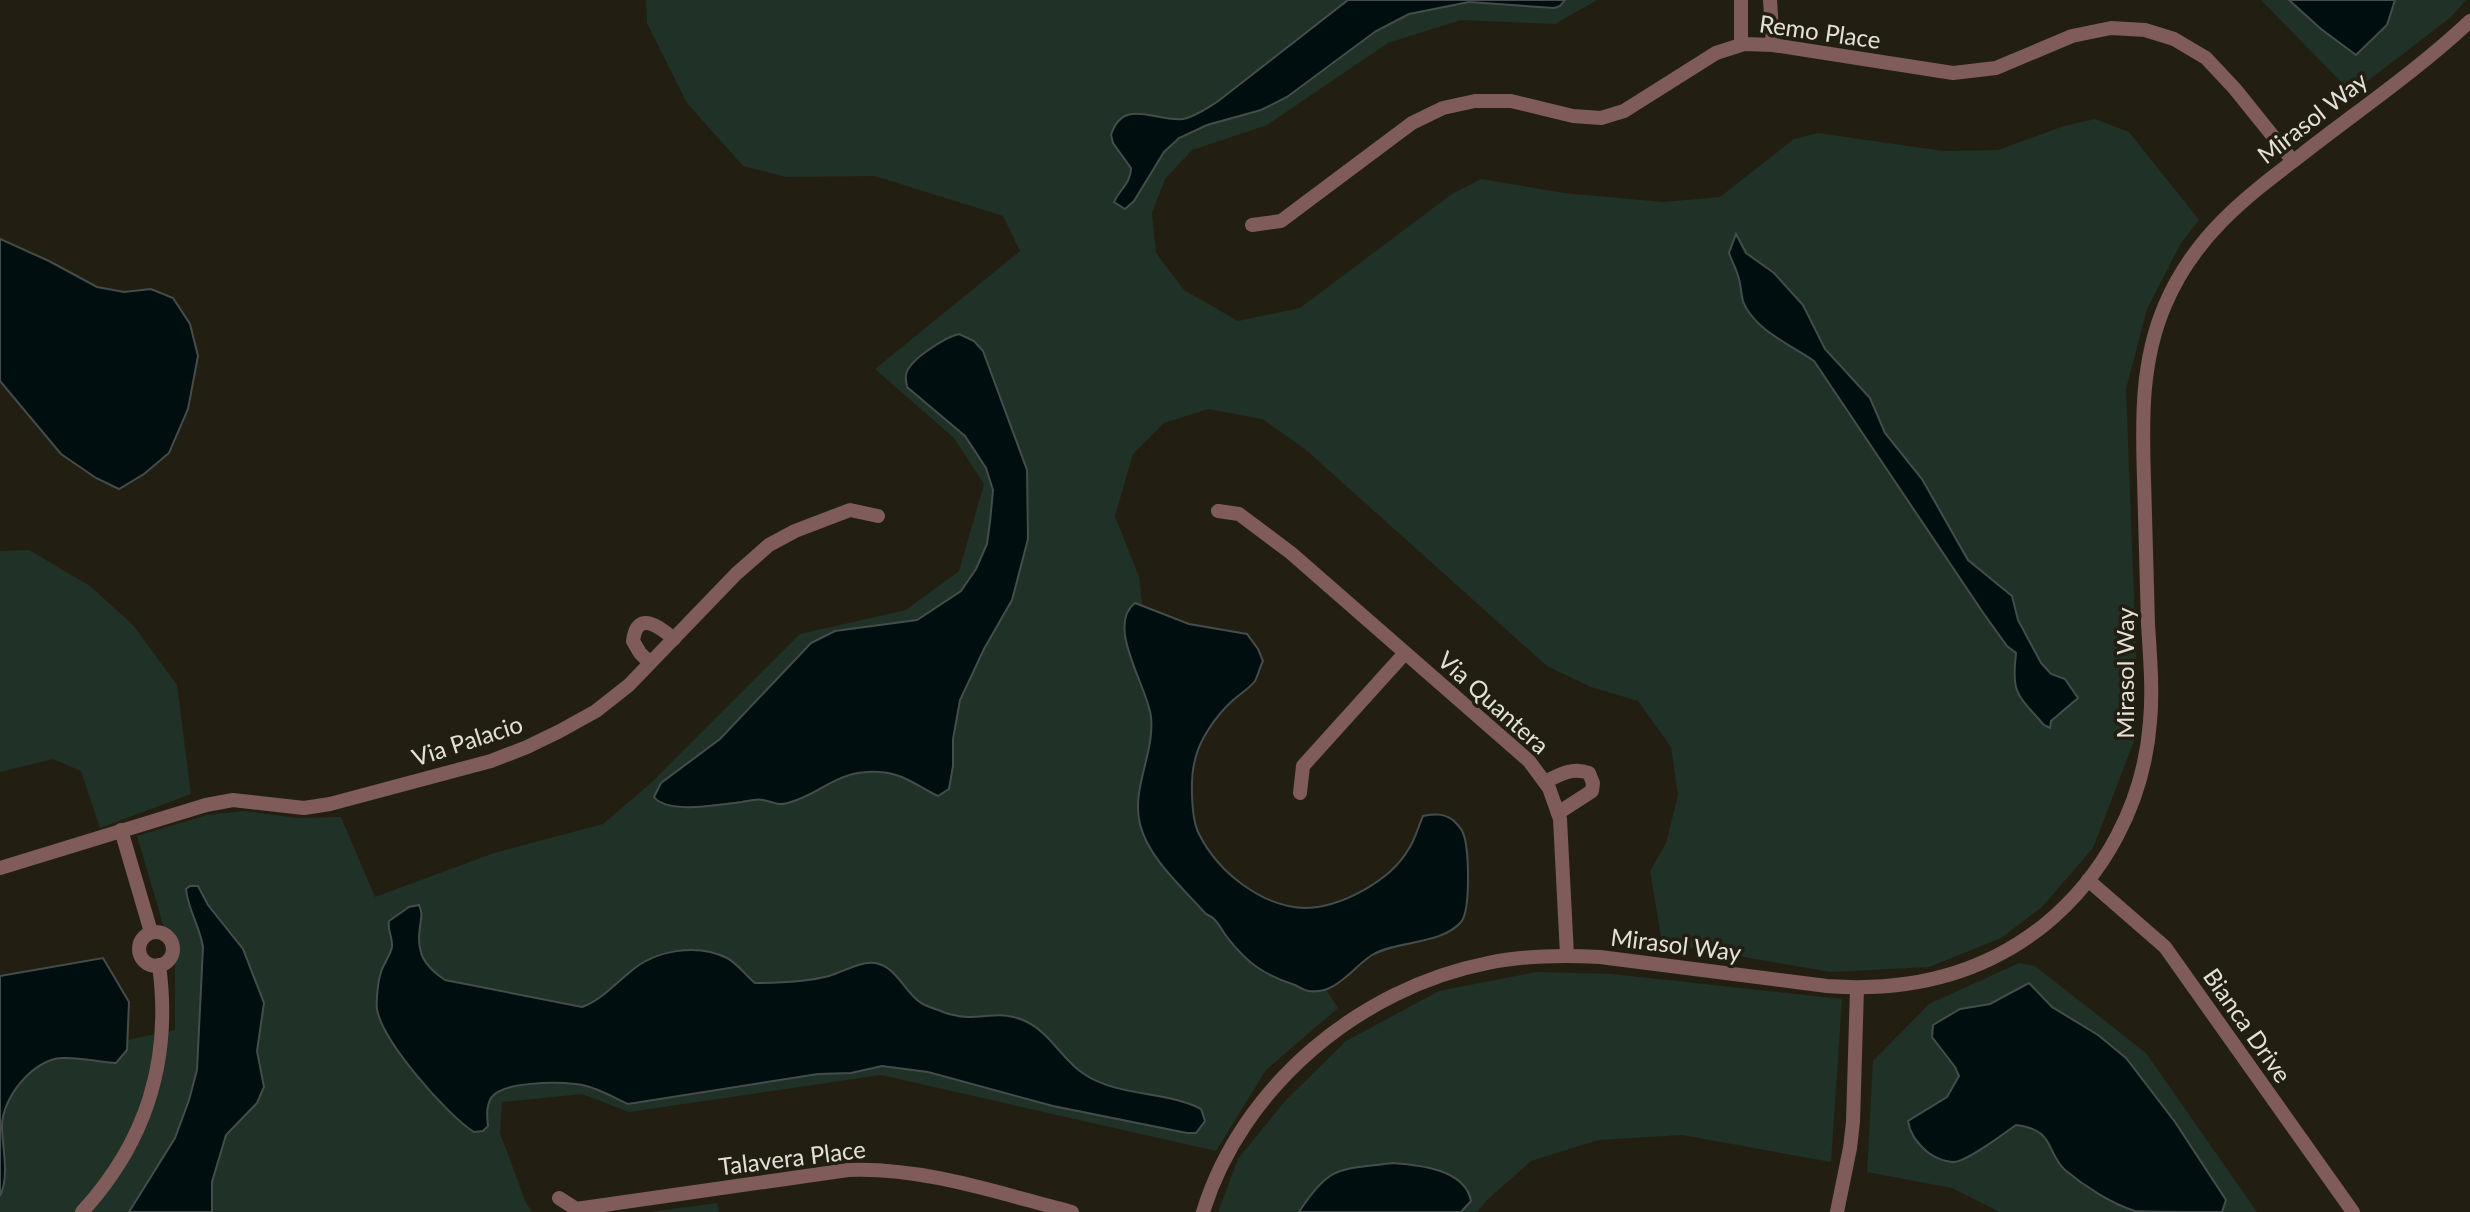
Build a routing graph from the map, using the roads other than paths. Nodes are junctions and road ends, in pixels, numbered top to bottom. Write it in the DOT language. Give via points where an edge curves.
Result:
graph roads {
  1 [pos="1741,0"];
  2 [pos="1770,0"];
  3 [pos="2468,26"];
  4 [pos="1741,44"];
  5 [pos="1773,45"];
  6 [pos="2292,161"];
  7 [pos="1252,225"];
  8 [pos="1218,511"];
  9 [pos="878,516"];
  10 [pos="674,639"];
  11 [pos="1405,653"];
  12 [pos="650,663"];
  13 [pos="1545,782"];
  14 [pos="1300,793"];
  15 [pos="1558,813"];
  16 [pos="121,830"];
  17 [pos="0,868"];
  18 [pos="2088,880"];
  19 [pos="151,932"];
  20 [pos="1567,955"];
  21 [pos="159,965"];
  22 [pos="1857,988"];
  23 [pos="559,1198"];
  24 [pos="82,1212"];
  25 [pos="1072,1212"];
  26 [pos="1203,1212"];
  27 [pos="1837,1212"];
  28 [pos="2353,1212"];
  1 -- 4 [label="street"];
  2 -- 5 [label="street"];
  3 -- 6 [label="street, Mirasol Way"];
  4 -- 5 [label="street, Remo Place"];
  4 -- 7 [label="street, Remo Place" via="1716,53 1624,111 1601,118 1511,101 1475,101 1443,108 1412,124 1281,221"];
  5 -- 6 [label="street, Remo Place" via="1953,73 1996,68 2072,36 2111,28 2145,30 2174,39 2206,58"];
  6 -- 18 [label="street, Mirasol Way" via="2207,236 2179,278 2148,357 2142,411 2147,753 2132,806 2107,855"];
  8 -- 11 [label="street, Via Quantera" via="1239,514 1291,553"];
  9 -- 10 [label="street, Via Palacio" via="850,510 769,545"];
  10 -- 12 [label="street, Via Palacio"];
  10 -- 12 [label="street" via="654,623 637,629 633,641"];
  11 -- 13 [label="street, Via Quantera" via="1529,761"];
  11 -- 14 [label="street, Via Quantera" via="1303,766"];
  12 -- 16 [label="street, Via Palacio" via="596,711 492,761 330,804 304,808 233,800"];
  13 -- 15 [label="street, Via Quantera"];
  13 -- 15 [label="street" via="1563,772 1589,773 1592,791"];
  15 -- 20 [label="street, Via Quantera"];
  16 -- 17 [label="street, Via Palacio"];
  16 -- 19 [label="street"];
  18 -- 22 [label="street, Mirasol Way" via="2045,924 1993,958 1922,983"];
  18 -- 28 [label="street, Bianca Drive" via="2165,947"];
  19 -- 21 [label="street" via="138,950 143,961"];
  19 -- 21 [label="street" via="162,932 172,944 169,960"];
  20 -- 22 [label="street, Mirasol Way"];
  20 -- 26 [label="street, Mirasol Way" via="1513,958 1454,971 1404,990 1346,1023 1295,1065 1260,1105 1230,1150"];
  21 -- 24 [label="street" via="163,1031 151,1097 127,1152"];
  22 -- 27 [label="street" via="1853,1122"];
  23 -- 25 [label="street, Talavera Place" via="576,1209 877,1168 926,1175"];
}
